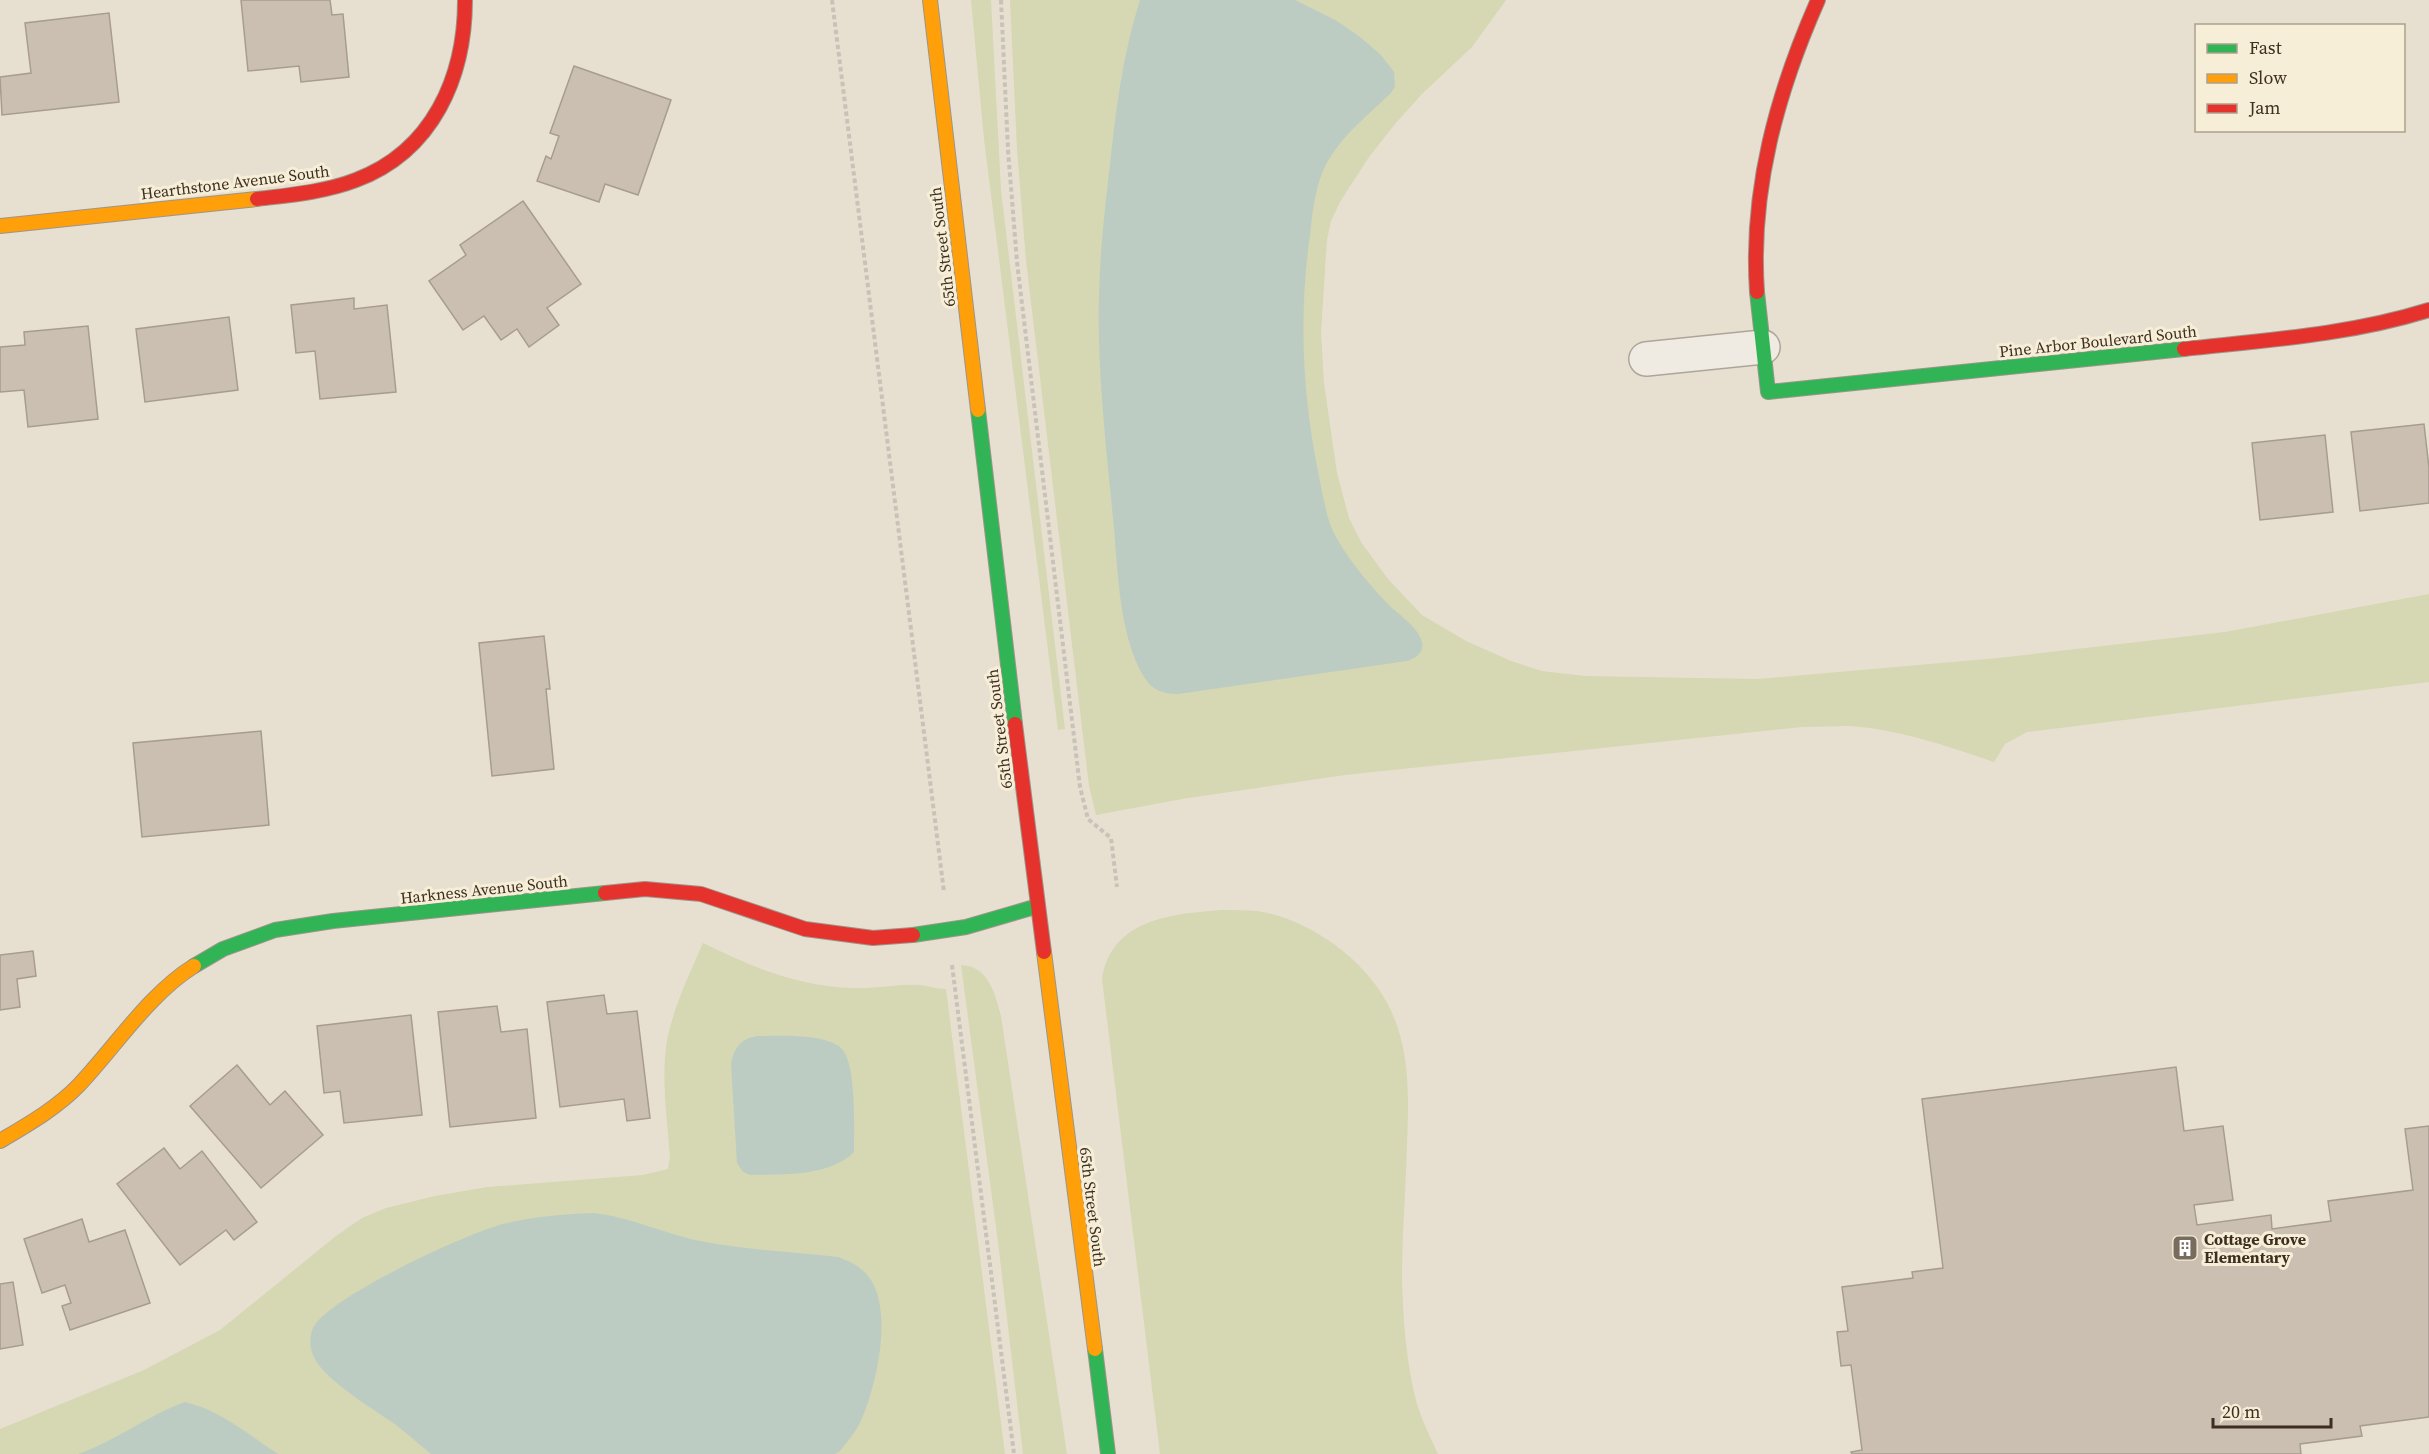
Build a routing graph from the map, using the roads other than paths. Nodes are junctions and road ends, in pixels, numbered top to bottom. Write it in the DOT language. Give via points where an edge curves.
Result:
graph roads {
  1 [pos="465,0"];
  2 [pos="930,0"];
  3 [pos="1818,0"];
  4 [pos="0,226"];
  5 [pos="2429,310"];
  6 [pos="1763,347"];
  7 [pos="1646,359"];
  8 [pos="1038,906"];
  9 [pos="0,1141"];
  10 [pos="1108,1454"];
  1 -- 4 [label="street, Hearthstone Avenue South" via="464,48 441,107 410,146 367,175 332,187 283,196"];
  2 -- 8 [label="street, 65th Street South"];
  3 -- 6 [label="street" via="1779,98 1766,148 1758,211 1756,275"];
  5 -- 6 [label="street, Pine Arbor Boulevard South" via="2328,333 1768,392"];
  6 -- 7 [label="street"];
  8 -- 9 [label="street, Harkness Avenue South" via="966,927 873,938 805,929 701,894 645,889 275,930 223,949 188,970 141,1011 77,1086 31,1123"];
  8 -- 10 [label="street, 65th Street South"];
}
